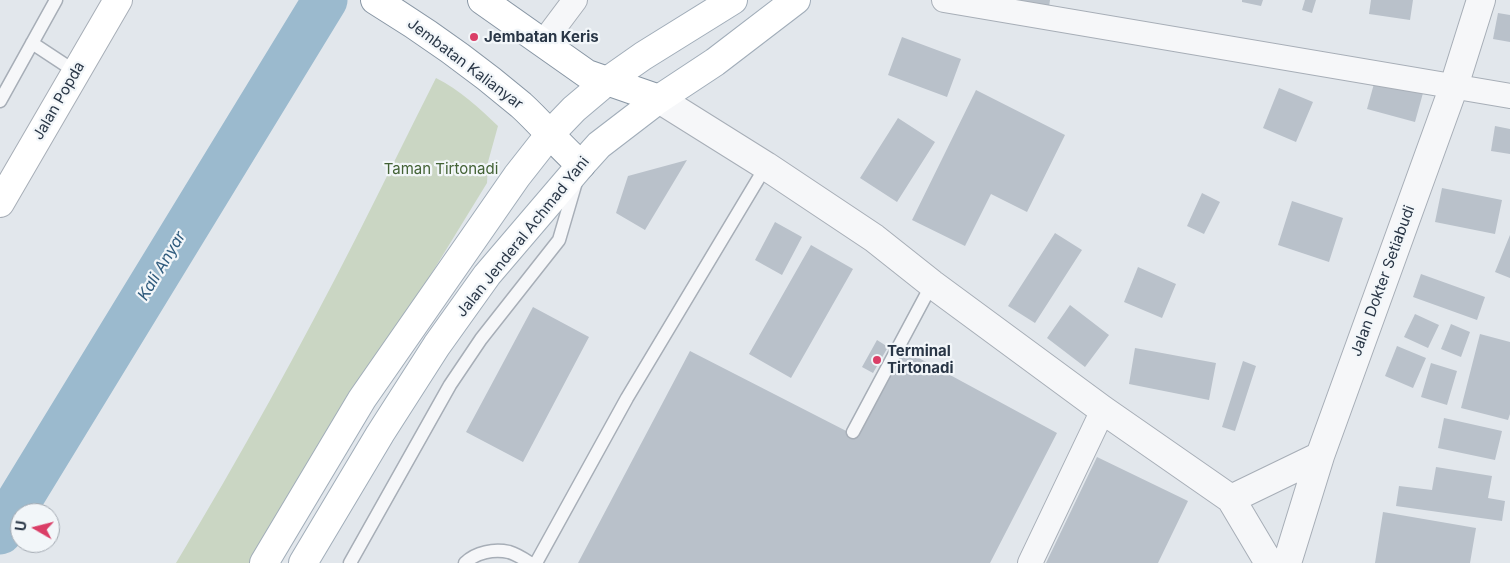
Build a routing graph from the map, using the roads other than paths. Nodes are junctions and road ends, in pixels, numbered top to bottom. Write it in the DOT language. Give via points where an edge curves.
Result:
graph roads {
  1 [pos="56,0"];
  2 [pos="118,0"];
  3 [pos="375,0"];
  4 [pos="575,0"];
  5 [pos="733,0"];
  6 [pos="796,0"];
  7 [pos="944,0"];
  8 [pos="1482,0"];
  9 [pos="487,2"];
  10 [pos="690,27"];
  11 [pos="32,43"];
  12 [pos="542,44"];
  13 [pos="715,62"];
  14 [pos="76,72"];
  15 [pos="606,82"];
  16 [pos="1454,86"];
  17 [pos="1510,96"];
  18 [pos="659,99"];
  19 [pos="0,101"];
  20 [pos="550,134"];
  21 [pos="581,165"];
  22 [pos="766,166"];
  23 [pos="0,203"];
  24 [pos="932,284"];
  25 [pos="1103,410"];
  26 [pos="853,432"];
  27 [pos="1320,456"];
  28 [pos="1231,499"];
  29 [pos="264,563"];
  30 [pos="303,563"];
  31 [pos="350,563"];
  32 [pos="465,563"];
  33 [pos="530,563"];
  34 [pos="536,563"];
  35 [pos="1030,563"];
  36 [pos="1269,563"];
  37 [pos="1286,563"];
  1 -- 11 [label="lane"];
  2 -- 14 [label="main road, Jalan Popda"];
  3 -- 20 [label="main road, Jembatan Kalianyar" via="440,41 503,90"];
  4 -- 12 [label="street"];
  5 -- 10 [label="main road"];
  6 -- 13 [label="main road, Jalan Jenderal Achmad Yani"];
  7 -- 16 [label="street"];
  8 -- 16 [label="street, Jalan Dokter Setiabudi"];
  9 -- 12 [label="main road"];
  10 -- 13 [label="main road"];
  10 -- 15 [label="main road"];
  11 -- 14 [label="lane"];
  11 -- 19 [label="lane"];
  12 -- 15 [label="main road" via="587,74"];
  13 -- 18 [label="main road, Jalan Jenderal Achmad Yani"];
  14 -- 23 [label="main road, Jalan Popda"];
  15 -- 18 [label="main road"];
  15 -- 20 [label="main road"];
  16 -- 17 [label="street"];
  16 -- 27 [label="street, Jalan Dokter Setiabudi"];
  18 -- 21 [label="main road, Jalan Jenderal Achmad Yani" via="600,145"];
  18 -- 22 [label="street"];
  20 -- 21 [label="main road, Jembatan Kalianyar"];
  20 -- 29 [label="main road" via="517,176 362,399"];
  21 -- 30 [label="main road, Jalan Jenderal Achmad Yani" via="488,275 437,345"];
  21 -- 31 [label="lane" via="559,240 481,339 450,385"];
  22 -- 24 [label="street" via="874,238"];
  22 -- 34 [label="lane" via="627,398"];
  24 -- 25 [label="street"];
  24 -- 26 [label="lane"];
  25 -- 28 [label="street"];
  25 -- 35 [label="street"];
  27 -- 28 [label="street"];
  27 -- 37 [label="street, Jalan Dokter Setiabudi"];
  28 -- 36 [label="street"];
  32 -- 33 [label="lane" via="472,556 493,551 511,552"];
}
